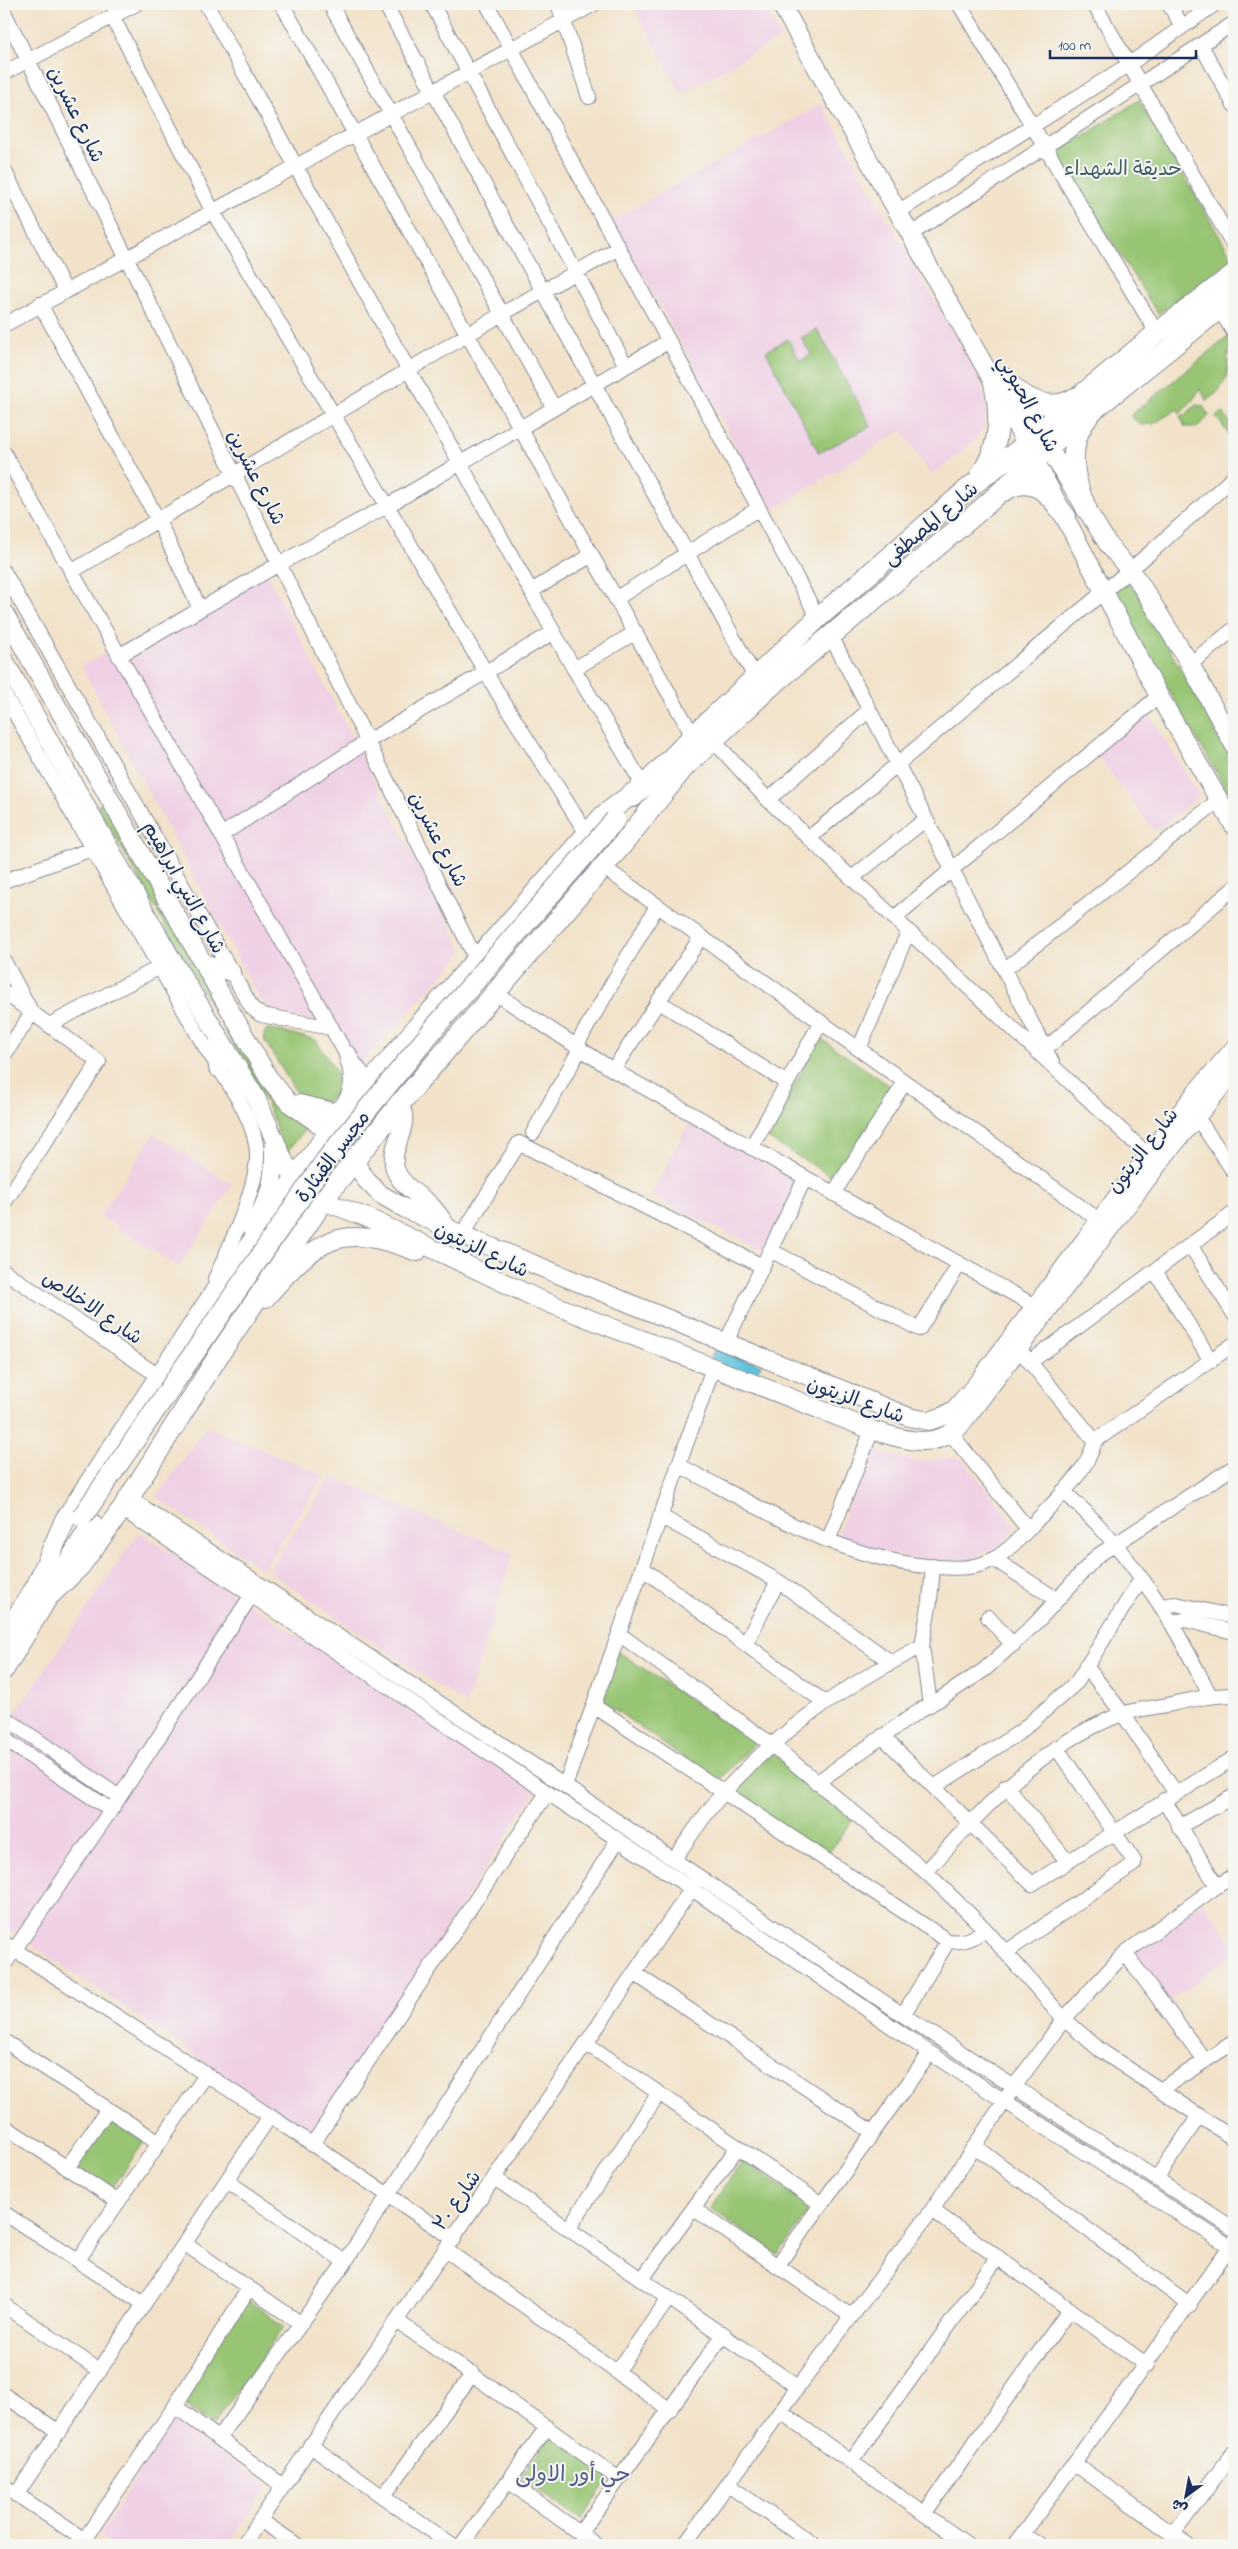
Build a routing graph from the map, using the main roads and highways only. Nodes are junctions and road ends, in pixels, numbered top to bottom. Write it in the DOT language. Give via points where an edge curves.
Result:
graph roads {
  1 [pos="781,4"];
  2 [pos="792,4"];
  3 [pos="903,209"];
  4 [pos="1234,274"];
  5 [pos="1226,303"];
  6 [pos="999,380"];
  7 [pos="1091,399"];
  8 [pos="1037,446"];
  9 [pos="970,487"];
  10 [pos="985,506"];
  11 [pos="1087,510"];
  12 [pos="1066,517"];
  13 [pos="4,614"];
  14 [pos="4,660"];
  15 [pos="64,717"];
  16 [pos="44,729"];
  17 [pos="1234,745"];
  18 [pos="682,770"];
  19 [pos="641,787"];
  20 [pos="619,823"];
  21 [pos="1234,826"];
  22 [pos="203,963"];
  23 [pos="231,972"];
  24 [pos="219,1037"];
  25 [pos="1234,1050"];
  26 [pos="348,1055"];
  27 [pos="218,1068"];
  28 [pos="1234,1071"];
  29 [pos="399,1106"];
  30 [pos="332,1121"];
  31 [pos="274,1140"];
  32 [pos="354,1161"];
  33 [pos="295,1178"];
  34 [pos="323,1201"];
  35 [pos="455,1232"];
  36 [pos="257,1236"];
  37 [pos="286,1256"];
  38 [pos="235,1263"];
  39 [pos="536,1298"];
  40 [pos="222,1350"];
  41 [pos="764,1358"];
  42 [pos="814,1379"];
  43 [pos="754,1384"];
  44 [pos="804,1403"];
  45 [pos="44,1590"];
  46 [pos="4,1637"];
  47 [pos="4,1668"];
  1 -- 3 [label="main road, شارع الحبوبي"];
  2 -- 3 [label="main road, شارع الحبوبي"];
  3 -- 6 [label="main road, شارع الحبوبي"];
  4 -- 7 [label="highway, شارع المصطفى" via="1157,333"];
  5 -- 7 [label="highway, شارع المصطفى"];
  6 -- 7 [label="highway" via="1043,404"];
  6 -- 8 [label="main road, شارع الحبوبي"];
  6 -- 9 [label="highway" via="995,450"];
  7 -- 8 [label="highway, شارع المصطفى"];
  7 -- 11 [label="highway" via="1074,454 1077,485"];
  8 -- 9 [label="highway, شارع المصطفى"];
  8 -- 10 [label="highway, شارع المصطفى"];
  8 -- 11 [label="main road"];
  8 -- 12 [label="main road, شارع الحبوبي"];
  9 -- 19 [label="highway, شارع المصطفى" via="818,618"];
  10 -- 12 [label="highway" via="1010,487 1027,484 1038,487 1049,496"];
  10 -- 18 [label="highway, شارع المصطفى" via="831,636"];
  11 -- 17 [label="main road" via="1108,544 1139,582 1190,664"];
  12 -- 21 [label="main road, شارع الحبوبي" via="1159,696"];
  13 -- 15 [label="main road, شارع النبي ابراهيم"];
  14 -- 16 [label="main road"];
  15 -- 16 [label="main road"];
  15 -- 22 [label="main road, شارع النبي ابراهيم"];
  16 -- 24 [label="main road" via="168,953"];
  18 -- 20 [label="highway"];
  18 -- 29 [label="highway"];
  19 -- 20 [label="highway"];
  19 -- 30 [label="highway" via="587,834 353,1104"];
  20 -- 45 [label="highway, مجسر القيثارة" via="336,1167 87,1521"];
  22 -- 23 [label="main road"];
  22 -- 30 [label="main road, شارع النبي ابراهيم" via="268,1077 285,1098 306,1117"];
  24 -- 27 [label="main road"];
  24 -- 31 [label="main road" via="256,1098"];
  25 -- 42 [label="main road, شارع الزيتون" via="1197,1091 955,1409 929,1421 908,1417"];
  26 -- 30 [label="main road" via="354,1082 352,1091"];
  28 -- 44 [label="main road, شارع الزيتون" via="1196,1116 1025,1356 951,1434 931,1442 914,1443"];
  29 -- 32 [label="highway"];
  29 -- 35 [label="main road" via="404,1120 394,1154 397,1173 404,1184"];
  30 -- 32 [label="main road, شارع النبي ابراهيم"];
  30 -- 33 [label="highway"];
  31 -- 33 [label="main road"];
  31 -- 38 [label="main road" via="275,1177"];
  32 -- 34 [label="highway"];
  32 -- 35 [label="main road, شارع الزيتون" via="380,1194"];
  33 -- 34 [label="main road"];
  33 -- 36 [label="highway"];
  34 -- 37 [label="highway"];
  34 -- 39 [label="main road, شارع الزيتون" via="368,1218"];
  35 -- 41 [label="main road, شارع الزيتون"];
  36 -- 37 [label="highway" via="268,1230 279,1235 287,1243"];
  36 -- 38 [label="highway"];
  37 -- 40 [label="highway"];
  38 -- 45 [label="highway" via="65,1520"];
  39 -- 40 [label="main road" via="399,1245 369,1236 343,1236 316,1249 290,1270"];
  39 -- 43 [label="main road, شارع الزيتون"];
  40 -- 45 [label="highway" via="125,1504 80,1566"];
  41 -- 42 [label="main road, شارع الزيتون"];
  41 -- 43 [label="main road" via="772,1367 771,1378 768,1382"];
  42 -- 44 [label="main road" via="804,1380 797,1388 796,1394"];
  43 -- 44 [label="main road, شارع الزيتون"];
  45 -- 46 [label="highway"];
  45 -- 47 [label="highway"];
}
